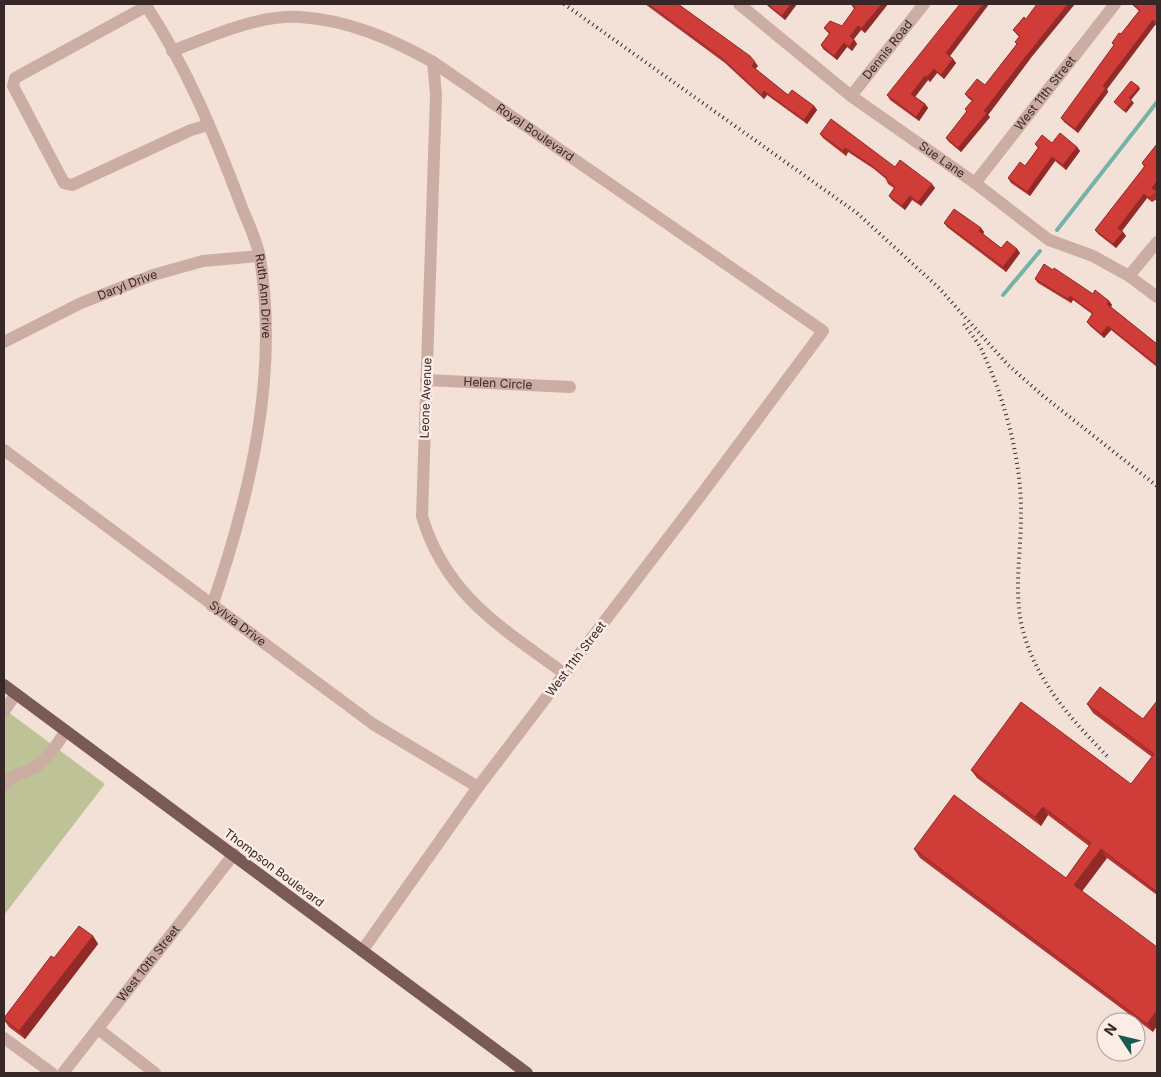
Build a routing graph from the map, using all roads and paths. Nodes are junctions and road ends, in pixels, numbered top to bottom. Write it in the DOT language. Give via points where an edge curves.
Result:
graph roads {
  1 [pos="740,4"];
  2 [pos="924,4"];
  3 [pos="1116,4"];
  4 [pos="146,5"];
  5 [pos="172,51"];
  6 [pos="433,62"];
  7 [pos="851,96"];
  8 [pos="208,124"];
  9 [pos="975,183"];
  10 [pos="1157,242"];
  11 [pos="260,256"];
  12 [pos="1130,276"];
  13 [pos="1157,296"];
  14 [pos="4,342"];
  15 [pos="794,370"];
  16 [pos="426,380"];
  17 [pos="570,387"];
  18 [pos="4,450"];
  19 [pos="212,606"];
  20 [pos="565,674"];
  21 [pos="4,685"];
  22 [pos="16,694"];
  23 [pos="4,711"];
  24 [pos="66,731"];
  25 [pos="4,785"];
  26 [pos="478,787"];
  27 [pos="234,854"];
  28 [pos="362,950"];
  29 [pos="98,1029"];
  30 [pos="4,1038"];
  31 [pos="52,1073"];
  32 [pos="63,1073"];
  33 [pos="155,1073"];
  34 [pos="528,1073"];
  1 -- 7 [label="street, Sue Lane"];
  2 -- 7 [label="street, Dennis Road"];
  3 -- 9 [label="street, West 11th Street"];
  4 -- 5 [label="street, Ruth Ann Drive"];
  4 -- 8 [label="street" via="15,78 13,86 64,183 72,185"];
  5 -- 6 [label="street, Royal Boulevard" via="229,29 272,19 300,17 370,31"];
  5 -- 8 [label="street, Ruth Ann Drive"];
  6 -- 15 [label="street, Royal Boulevard" via="823,331"];
  6 -- 16 [label="street, Leone Avenue" via="436,95"];
  7 -- 9 [label="street, Sue Lane"];
  8 -- 11 [label="street, Ruth Ann Drive"];
  9 -- 12 [label="street, Sue Lane" via="1049,240 1093,256"];
  10 -- 12 [label="street"];
  11 -- 14 [label="street, Daryl Drive" via="203,261 153,275 81,303"];
  11 -- 19 [label="street, Ruth Ann Drive" via="266,318 257,433 234,541"];
  12 -- 13 [label="street, Sue Lane"];
  15 -- 20 [label="street, West 11th Street"];
  16 -- 17 [label="street, Helen Circle"];
  16 -- 20 [label="street, Leone Avenue" via="422,516 430,542 442,566 463,592 494,622"];
  18 -- 19 [label="street, Sylvia Drive"];
  19 -- 26 [label="street, Sylvia Drive" via="373,724"];
  20 -- 26 [label="street, West 11th Street"];
  21 -- 22 [label="main road, Thompson Boulevard"];
  22 -- 23 [label="street"];
  22 -- 24 [label="main road, Thompson Boulevard"];
  24 -- 25 [label="street" via="43,761 14,774"];
  24 -- 27 [label="main road, Thompson Boulevard"];
  26 -- 28 [label="street, West 11th Street"];
  27 -- 28 [label="main road, Thompson Boulevard"];
  27 -- 29 [label="street, West 10th Street"];
  28 -- 34 [label="main road, Thompson Boulevard"];
  29 -- 32 [label="street, West 10th Street"];
  29 -- 33 [label="street"];
  30 -- 31 [label="street"];
}
